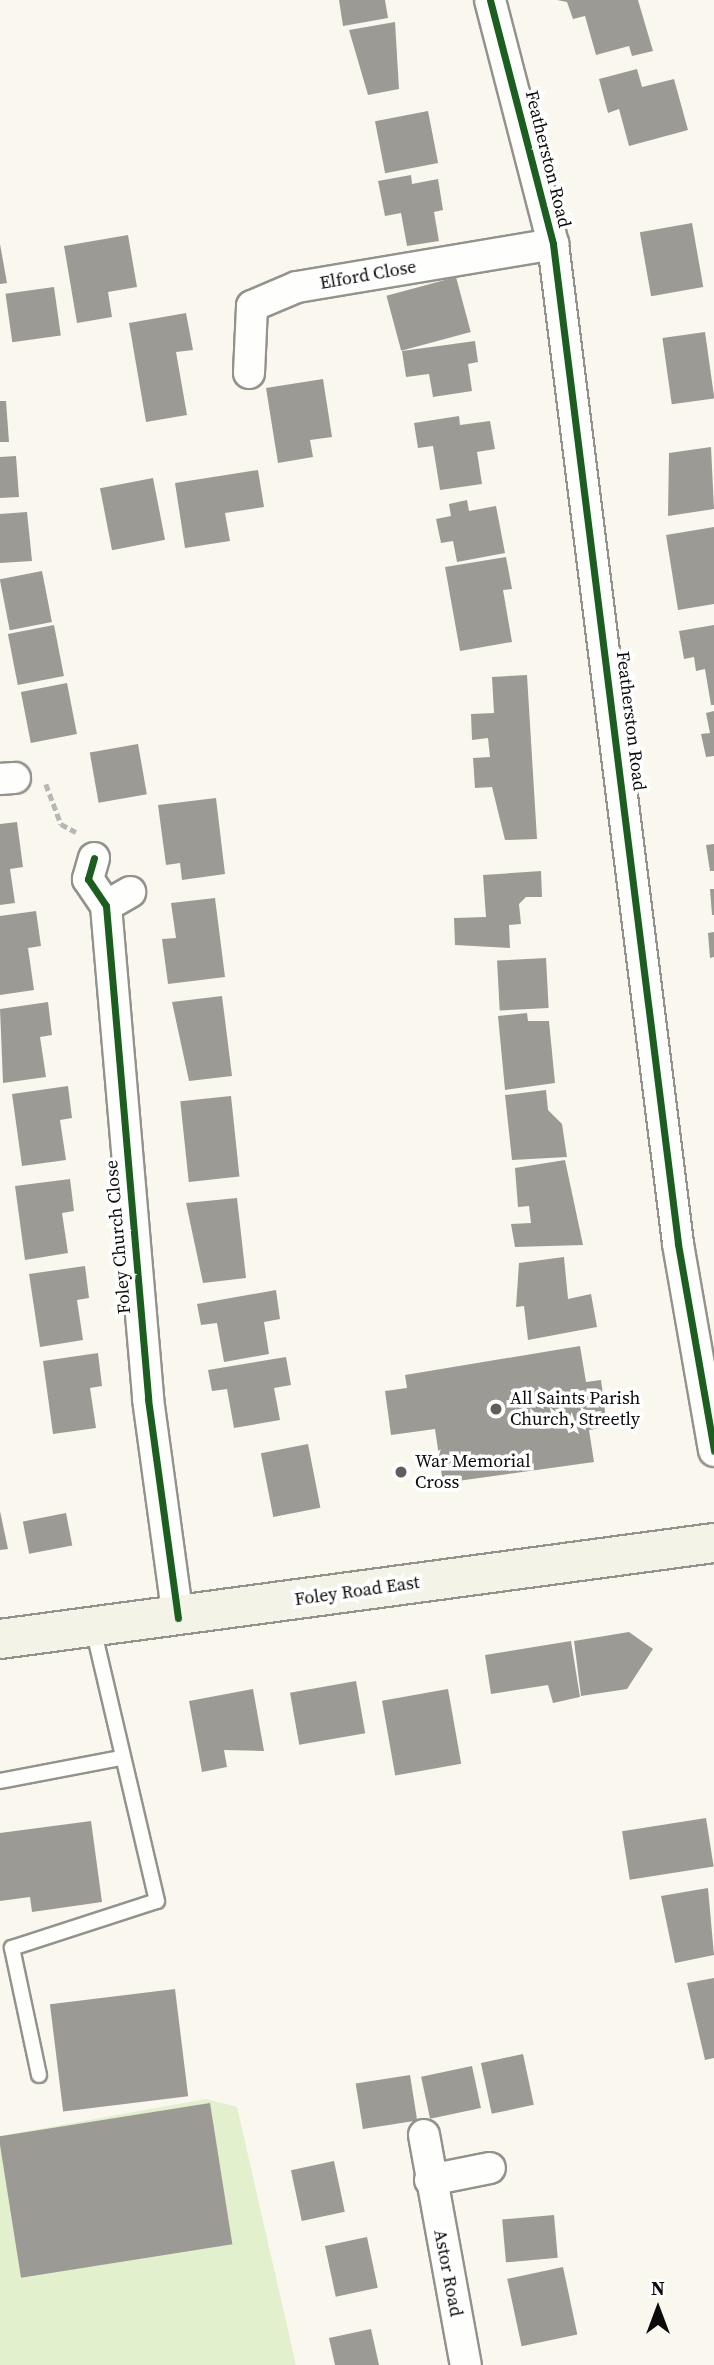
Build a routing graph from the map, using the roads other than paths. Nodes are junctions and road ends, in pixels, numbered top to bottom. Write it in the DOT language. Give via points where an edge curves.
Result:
graph roads {
  1 [pos="490,0"];
  2 [pos="553,244"];
  3 [pos="249,373"];
  4 [pos="94,858"];
  5 [pos="714,1451"];
  6 [pos="714,1543"];
  7 [pos="178,1618"];
  8 [pos="93,1626"];
  9 [pos="0,1639"];
  10 [pos="121,1758"];
  11 [pos="0,1781"];
  12 [pos="39,2075"];
  13 [pos="424,2135"];
  14 [pos="490,2168"];
  15 [pos="430,2180"];
  16 [pos="466,2365"];
  1 -- 2 [label="street, Featherston Road"];
  2 -- 3 [label="street, Elford Close" via="297,287 252,306"];
  2 -- 5 [label="street, Featherston Road" via="678,1244"];
  4 -- 7 [label="street, Foley Church Close" via="88,879 118,899 148,1399"];
  6 -- 7 [label="main road, Foley Road East"];
  7 -- 8 [label="main road, Foley Road East"];
  8 -- 9 [label="main road, Foley Road East"];
  8 -- 10 [label="lane"];
  10 -- 11 [label="lane"];
  10 -- 12 [label="lane" via="157,1901 12,1948"];
  13 -- 15 [label="street, Astor Road"];
  14 -- 15 [label="street"];
  15 -- 16 [label="street, Astor Road"];
}
